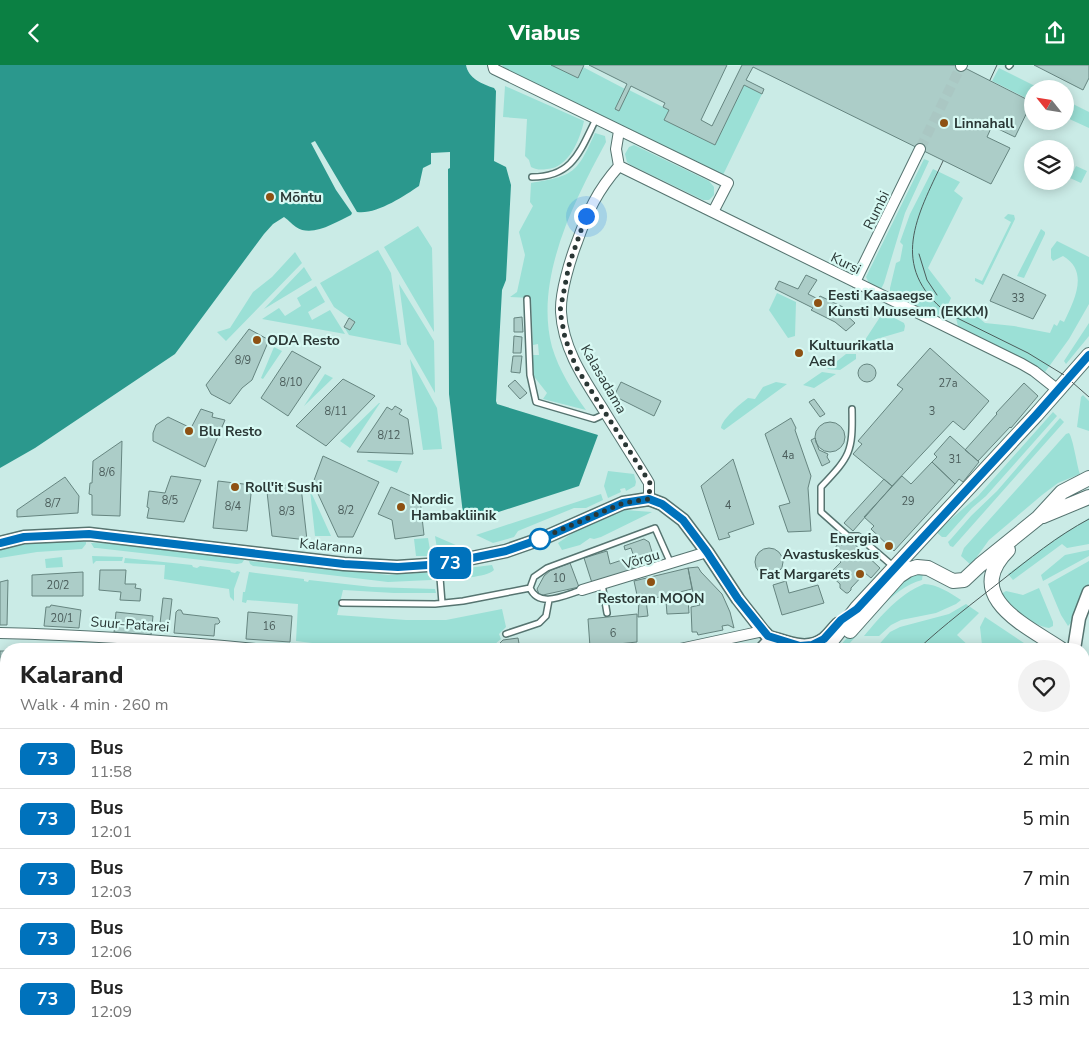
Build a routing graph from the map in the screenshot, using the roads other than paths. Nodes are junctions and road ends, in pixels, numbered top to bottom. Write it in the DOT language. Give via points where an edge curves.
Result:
graph roads {
  1 [pos="493,65"];
  2 [pos="596,119"];
  3 [pos="619,131"];
  4 [pos="920,149"];
  5 [pos="618,166"];
  6 [pos="532,177"];
  7 [pos="713,212"];
  8 [pos="855,282"];
  9 [pos="527,299"];
  10 [pos="1089,355"];
  11 [pos="1058,391"];
  12 [pos="852,409"];
  13 [pos="605,413"];
  14 [pos="1089,478"];
  15 [pos="1089,497"];
  16 [pos="649,499"];
  17 [pos="1038,518"];
  18 [pos="1014,536"];
  19 [pos="0,543"];
  20 [pos="707,552"];
  21 [pos="439,564"];
  22 [pos="671,565"];
  23 [pos="894,567"];
  24 [pos="602,584"];
  25 [pos="530,588"];
  26 [pos="582,590"];
  27 [pos="1089,592"];
  28 [pos="548,600"];
  29 [pos="342,603"];
  30 [pos="442,603"];
  31 [pos="857,609"];
  32 [pos="607,613"];
  33 [pos="0,633"];
  34 [pos="506,634"];
  35 [pos="765,634"];
  36 [pos="199,643"];
  37 [pos="714,643"];
  38 [pos="760,643"];
  39 [pos="774,643"];
  40 [pos="791,643"];
  41 [pos="816,643"];
  42 [pos="829,643"];
  43 [pos="840,643"];
  44 [pos="1052,643"];
  45 [pos="1075,643"];
  1 -- 2 [label="street" via="494,69"];
  2 -- 3 [label="street"];
  2 -- 6 [label="lane" via="577,157 567,168 553,175"];
  3 -- 5 [label="street"];
  3 -- 7 [label="street" via="728,183"];
  4 -- 8 [label="street, Rumbi"];
  5 -- 7 [label="street, Kursi"];
  5 -- 13 [label="street, Kalasadama" via="593,200 586,216 569,265 560,311 565,338 576,367"];
  7 -- 8 [label="street, Kursi"];
  8 -- 11 [label="street, Kursi" via="1022,364"];
  9 -- 13 [label="lane" via="530,375 536,402 594,419"];
  10 -- 11 [label="main road"];
  11 -- 23 [label="main road"];
  12 -- 23 [label="lane" via="852,447 843,464 821,487 821,512 848,535 858,536"];
  13 -- 16 [label="street, Kalasadama" via="650,483"];
  14 -- 17 [label="main road" via="1062,491"];
  15 -- 17 [label="main road"];
  16 -- 20 [label="street" via="662,504 683,520"];
  16 -- 21 [label="street, Kalaranna" via="623,503 506,551"];
  17 -- 18 [label="main road"];
  18 -- 43 [label="main road" via="964,580 953,581 928,568 908,570 899,576"];
  18 -- 44 [label="main road" via="1012,545 997,562 991,576 992,588 1000,605 1015,619"];
  19 -- 21 [label="street, Kalaranna" via="24,537 89,534 344,564 398,567"];
  20 -- 22 [label="street, Võrgu"];
  20 -- 35 [label="street"];
  21 -- 30 [label="lane"];
  22 -- 24 [label="street, Võrgu"];
  22 -- 25 [label="lane" via="655,528 547,568 534,577"];
  23 -- 31 [label="main road"];
  24 -- 26 [label="street, Võrgu"];
  24 -- 32 [label="lane"];
  25 -- 28 [label="lane" via="533,595"];
  25 -- 30 [label="lane"];
  26 -- 28 [label="lane"];
  27 -- 45 [label="street" via="1079,618"];
  28 -- 34 [label="lane" via="546,616 539,623"];
  29 -- 30 [label="lane"];
  31 -- 41 [label="street"];
  31 -- 42 [label="main road"];
  33 -- 36 [label="street, Suur-Patarei"];
  35 -- 37 [label="street"];
  35 -- 38 [label="lane"];
  35 -- 39 [label="street"];
  35 -- 40 [label="street"];
}
